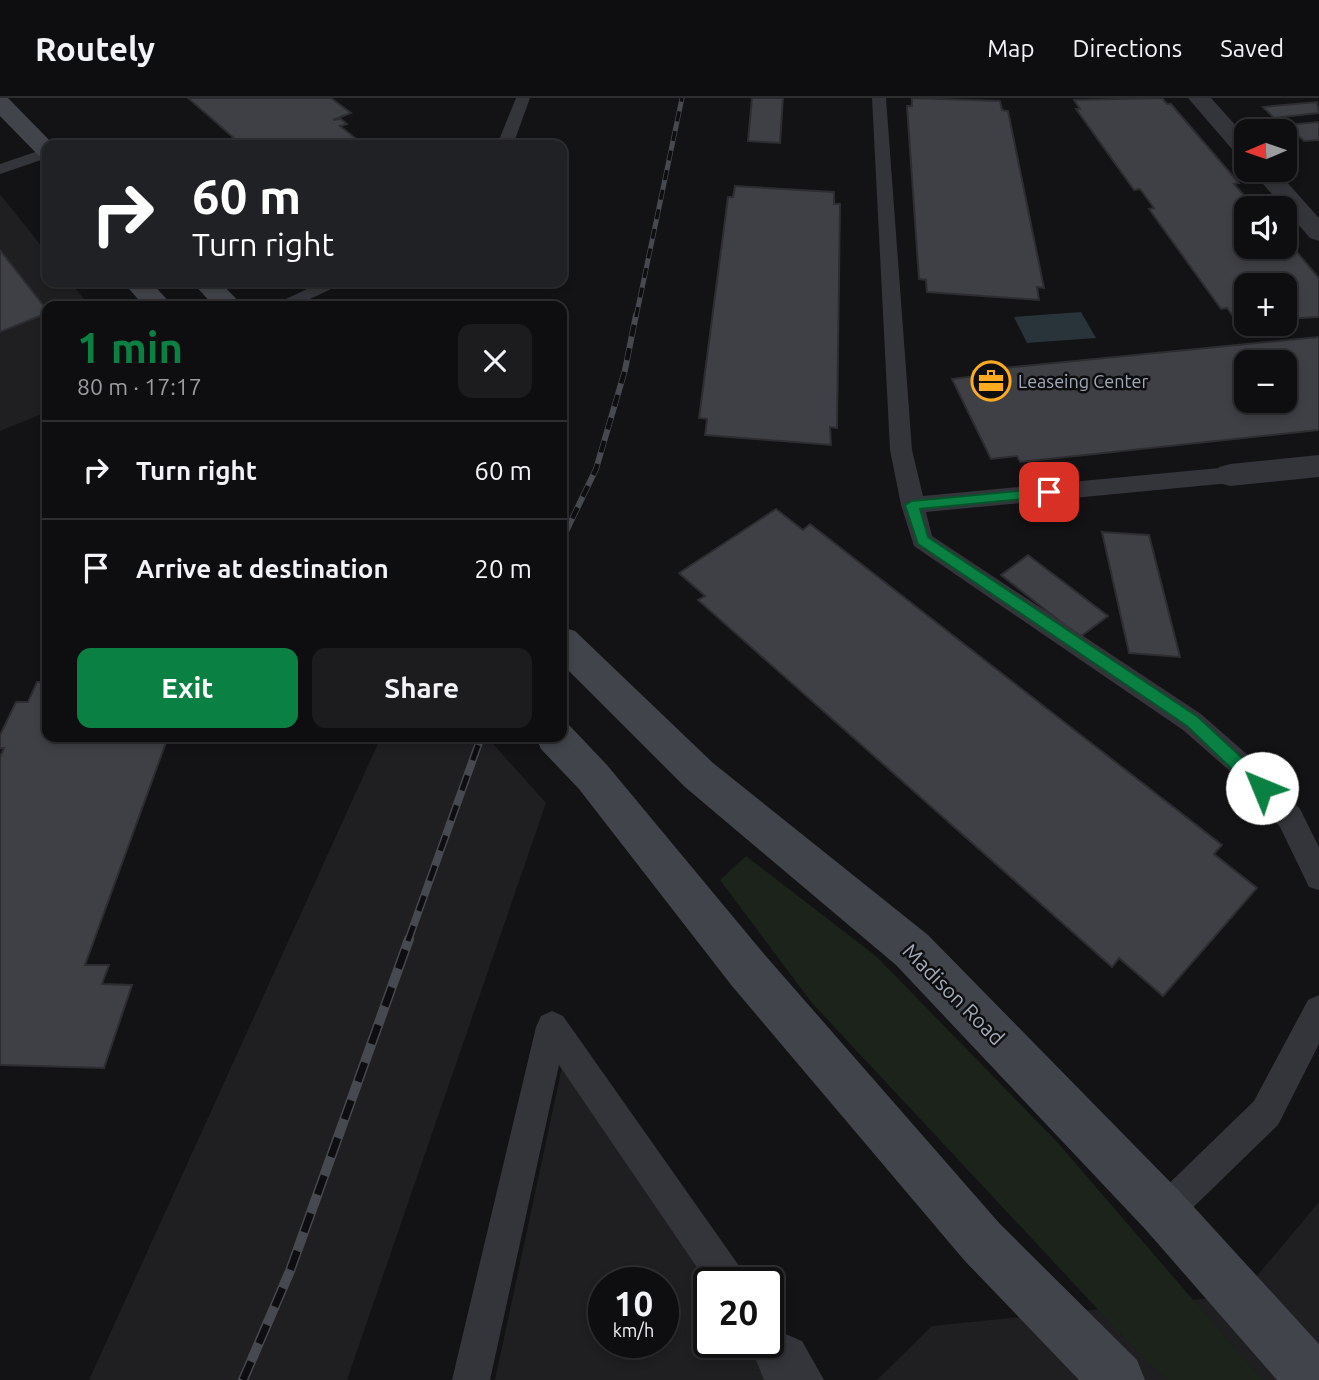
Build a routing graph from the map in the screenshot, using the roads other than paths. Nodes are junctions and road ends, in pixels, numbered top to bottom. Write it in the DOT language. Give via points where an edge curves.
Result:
graph roads {
  1 [pos="523,98"];
  2 [pos="879,98"];
  3 [pos="1199,98"];
  4 [pos="0,103"];
  5 [pos="1234,137"];
  6 [pos="507,140"];
  7 [pos="42,147"];
  8 [pos="42,154"];
  9 [pos="0,170"];
  10 [pos="1274,182"];
  11 [pos="1319,233"];
  12 [pos="141,287"];
  13 [pos="210,287"];
  14 [pos="325,287"];
  15 [pos="154,301"];
  16 [pos="224,301"];
  17 [pos="292,301"];
  18 [pos="1319,466"];
  19 [pos="1230,475"];
  20 [pos="912,505"];
  21 [pos="567,645"];
  22 [pos="560,742"];
  23 [pos="1319,877"];
  24 [pos="1319,1011"];
  25 [pos="1164,1212"];
  26 [pos="718,1267"];
  27 [pos="471,1380"];
  28 [pos="1117,1380"];
  29 [pos="1314,1380"];
  1 -- 6 [label="lane"];
  2 -- 20 [label="lane" via="901,450"];
  3 -- 5 [label="street"];
  4 -- 7 [label="main road"];
  8 -- 9 [label="lane"];
  10 -- 11 [label="street"];
  12 -- 15 [label="main road"];
  13 -- 16 [label="main road"];
  14 -- 17 [label="lane"];
  18 -- 19 [label="street"];
  19 -- 20 [label="lane"];
  20 -- 23 [label="lane" via="922,540 1192,722 1249,772 1290,818"];
  21 -- 25 [label="main road, Madison Road" via="699,775 912,950"];
  22 -- 28 [label="main road" via="973,1232"];
  24 -- 25 [label="lane" via="1266,1113"];
  25 -- 29 [label="main road, Madison Road"];
  26 -- 27 [label="lane" via="552,1027"];
}
